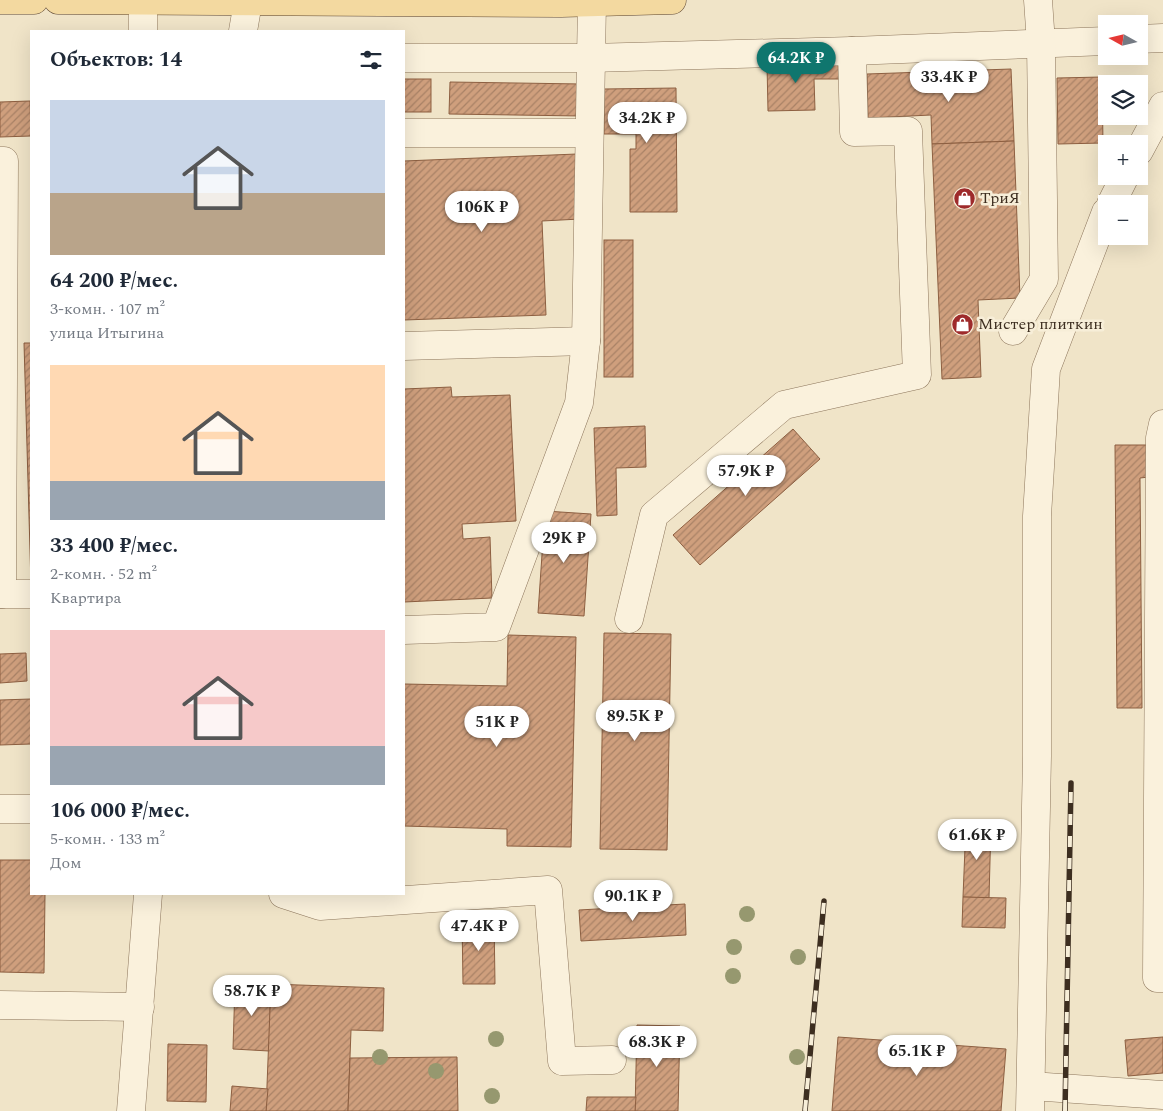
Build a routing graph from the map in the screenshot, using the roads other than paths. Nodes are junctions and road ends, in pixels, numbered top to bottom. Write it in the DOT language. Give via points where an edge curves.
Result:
graph roads {
  1 [pos="0,0"];
  2 [pos="34,0"];
  3 [pos="58,0"];
  4 [pos="143,0"];
  5 [pos="672,0"];
  6 [pos="1038,0"];
  7 [pos="387,1"];
  8 [pos="248,2"];
  9 [pos="561,2"];
  10 [pos="592,2"];
  11 [pos="143,30"];
  12 [pos="243,30"];
  13 [pos="1163,38"];
  14 [pos="1148,39"];
  15 [pos="1098,41"];
  16 [pos="1041,44"];
  17 [pos="852,51"];
  18 [pos="405,58"];
  19 [pos="590,58"];
  20 [pos="1163,106"];
  21 [pos="405,133"];
  22 [pos="589,133"];
  23 [pos="1148,135"];
  24 [pos="0,161"];
  25 [pos="1098,233"];
  26 [pos="1013,331"];
  27 [pos="586,341"];
  28 [pos="405,346"];
  29 [pos="1163,424"];
  30 [pos="1161,557"];
  31 [pos="1,594"];
  32 [pos="30,594"];
  33 [pos="629,619"];
  34 [pos="405,630"];
  35 [pos="0,809"];
  36 [pos="30,809"];
  37 [pos="148,895"];
  38 [pos="286,895"];
  39 [pos="1163,978"];
  40 [pos="0,1005"];
  41 [pos="140,1006"];
  42 [pos="612,1060"];
  43 [pos="1163,1095"];
  44 [pos="1030,1099"];
  45 [pos="131,1111"];
  1 -- 2 [label="main road"];
  3 -- 4 [label="main road"];
  4 -- 8 [label="main road"];
  4 -- 11 [label="street"];
  5 -- 10 [label="main road"];
  6 -- 16 [label="street"];
  7 -- 8 [label="main road"];
  7 -- 9 [label="main road"];
  8 -- 12 [label="street"];
  9 -- 10 [label="main road"];
  10 -- 19 [label="street"];
  13 -- 14 [label="street"];
  15 -- 16 [label="street"];
  16 -- 17 [label="street"];
  16 -- 26 [label="street" via="1044,279"];
  17 -- 19 [label="street"];
  17 -- 33 [label="street" via="854,132 908,131 917,375 784,405 654,515"];
  18 -- 19 [label="street"];
  19 -- 22 [label="street"];
  20 -- 23 [label="street"];
  21 -- 22 [label="street"];
  22 -- 27 [label="street"];
  24 -- 31 [label="street" via="4,161"];
  25 -- 44 [label="street" via="1046,369 1038,516"];
  27 -- 28 [label="street"];
  27 -- 34 [label="street" via="579,403 496,627"];
  29 -- 30 [label="street" via="1160,438"];
  30 -- 39 [label="street" via="1157,978"];
  31 -- 32 [label="street"];
  35 -- 36 [label="street"];
  37 -- 41 [label="street"];
  38 -- 42 [label="street" via="320,906 548,890 562,1061"];
  40 -- 41 [label="street"];
  41 -- 45 [label="street"];
  43 -- 44 [label="street" via="1084,1090"];
}
